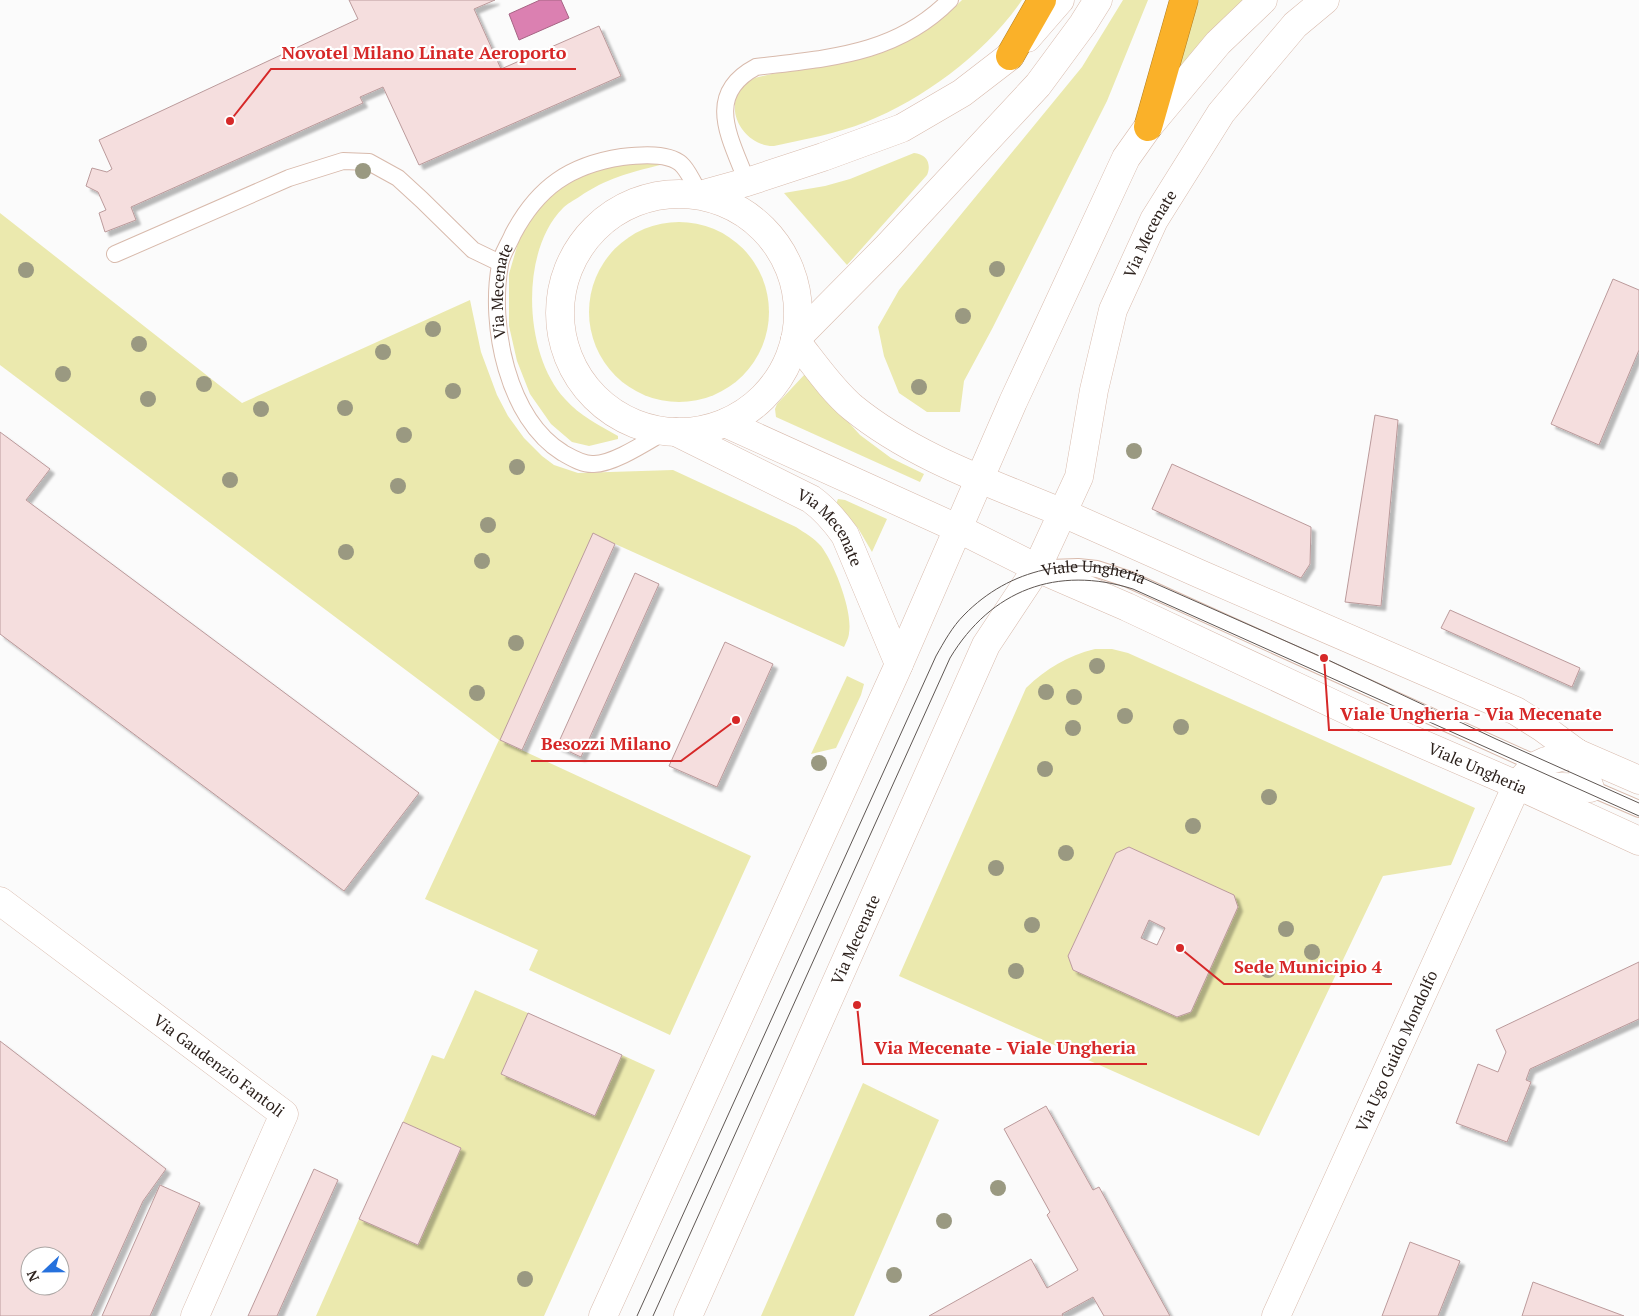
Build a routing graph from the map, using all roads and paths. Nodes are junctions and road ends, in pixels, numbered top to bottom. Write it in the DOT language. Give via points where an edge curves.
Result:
graph roads {
  1 [pos="950,0"];
  2 [pos="1042,0"];
  3 [pos="1060,0"];
  4 [pos="1098,0"];
  5 [pos="1184,0"];
  6 [pos="1263,0"];
  7 [pos="1325,0"];
  8 [pos="1010,56"];
  9 [pos="1148,127"];
  10 [pos="747,182"];
  11 [pos="700,196"];
  12 [pos="115,254"];
  13 [pos="500,263"];
  14 [pos="795,340"];
  15 [pos="725,423"];
  16 [pos="671,432"];
  17 [pos="981,479"];
  18 [pos="1063,512"];
  19 [pos="958,529"];
  20 [pos="1037,568"];
  21 [pos="899,664"];
  22 [pos="1577,753"];
  23 [pos="1538,765"];
  24 [pos="1639,780"];
  25 [pos="1516,785"];
  26 [pos="1590,788"];
  27 [pos="1639,809"];
  28 [pos="1639,841"];
  29 [pos="0,901"];
  30 [pos="195,1316"];
  31 [pos="603,1316"];
  32 [pos="688,1316"];
  33 [pos="1276,1316"];
  1 -- 10 [label="lane" via="920,25 871,49 843,56 756,67 744,73 734,83 724,110 726,127"];
  2 -- 8 [label="highway"];
  3 -- 8 [label="main road, Via Mecenate"];
  4 -- 14 [label="main road, Via Mecenate" via="1038,85"];
  5 -- 9 [label="highway"];
  6 -- 9 [label="main road" via="1218,43"];
  7 -- 18 [label="main road, Via Mecenate" via="1295,25 1221,113 1154,220 1113,310 1094,390 1079,477"];
  8 -- 10 [label="main road, Via Mecenate" via="962,93 902,128"];
  9 -- 17 [label="main road" via="1126,158 1013,402"];
  10 -- 11 [label="main road, Via Mecenate"];
  11 -- 13 [label="lane, Via Mecenate" via="684,166 676,159 630,156 607,159 573,170 535,201 517,227"];
  11 -- 14 [label="main road, Via Mecenate" via="742,211 774,241 789,267 796,288"];
  11 -- 16 [label="main road, Via Mecenate" via="671,193 656,196 635,202 609,216 579,248 566,275 561,297 560,319 565,348 586,388 620,416 647,428"];
  12 -- 13 [label="lane" via="289,178 343,161 369,162 398,178 473,250"];
  13 -- 16 [label="lane, Via Mecenate" via="498,318 506,365 516,395 538,431 575,460 592,465 606,463"];
  14 -- 15 [label="main road, Via Mecenate" via="785,368 769,392 746,412"];
  14 -- 17 [label="main road" via="851,406 898,440"];
  15 -- 16 [label="main road, Via Mecenate" via="706,429"];
  15 -- 19 [label="main road"];
  16 -- 21 [label="main road, Via Mecenate" via="811,499 824,509 845,535"];
  17 -- 18 [label="main road"];
  17 -- 19 [label="main road"];
  18 -- 20 [label="main road, Via Mecenate"];
  18 -- 22 [label="main road" via="1516,711"];
  19 -- 20 [label="main road"];
  19 -- 21 [label="main road"];
  20 -- 23 [label="lane, Viale Ungheria" via="1097,569 1128,579"];
  20 -- 25 [label="main road, Viale Ungheria"];
  20 -- 32 [label="main road, Via Mecenate" via="986,645"];
  21 -- 31 [label="main road"];
  22 -- 23 [label="main road"];
  22 -- 24 [label="main road"];
  22 -- 26 [label="main road"];
  23 -- 25 [label="main road, Via Ugo Guido Mondolfo" via="1532,767"];
  23 -- 26 [label="lane, Viale Ungheria"];
  25 -- 26 [label="main road"];
  25 -- 28 [label="main road, Viale Ungheria"];
  25 -- 33 [label="main road, Via Ugo Guido Mondolfo"];
  26 -- 27 [label="lane, Viale Ungheria"];
  29 -- 30 [label="main road, Via Gaudenzio Fantoli" via="284,1114"];
}
